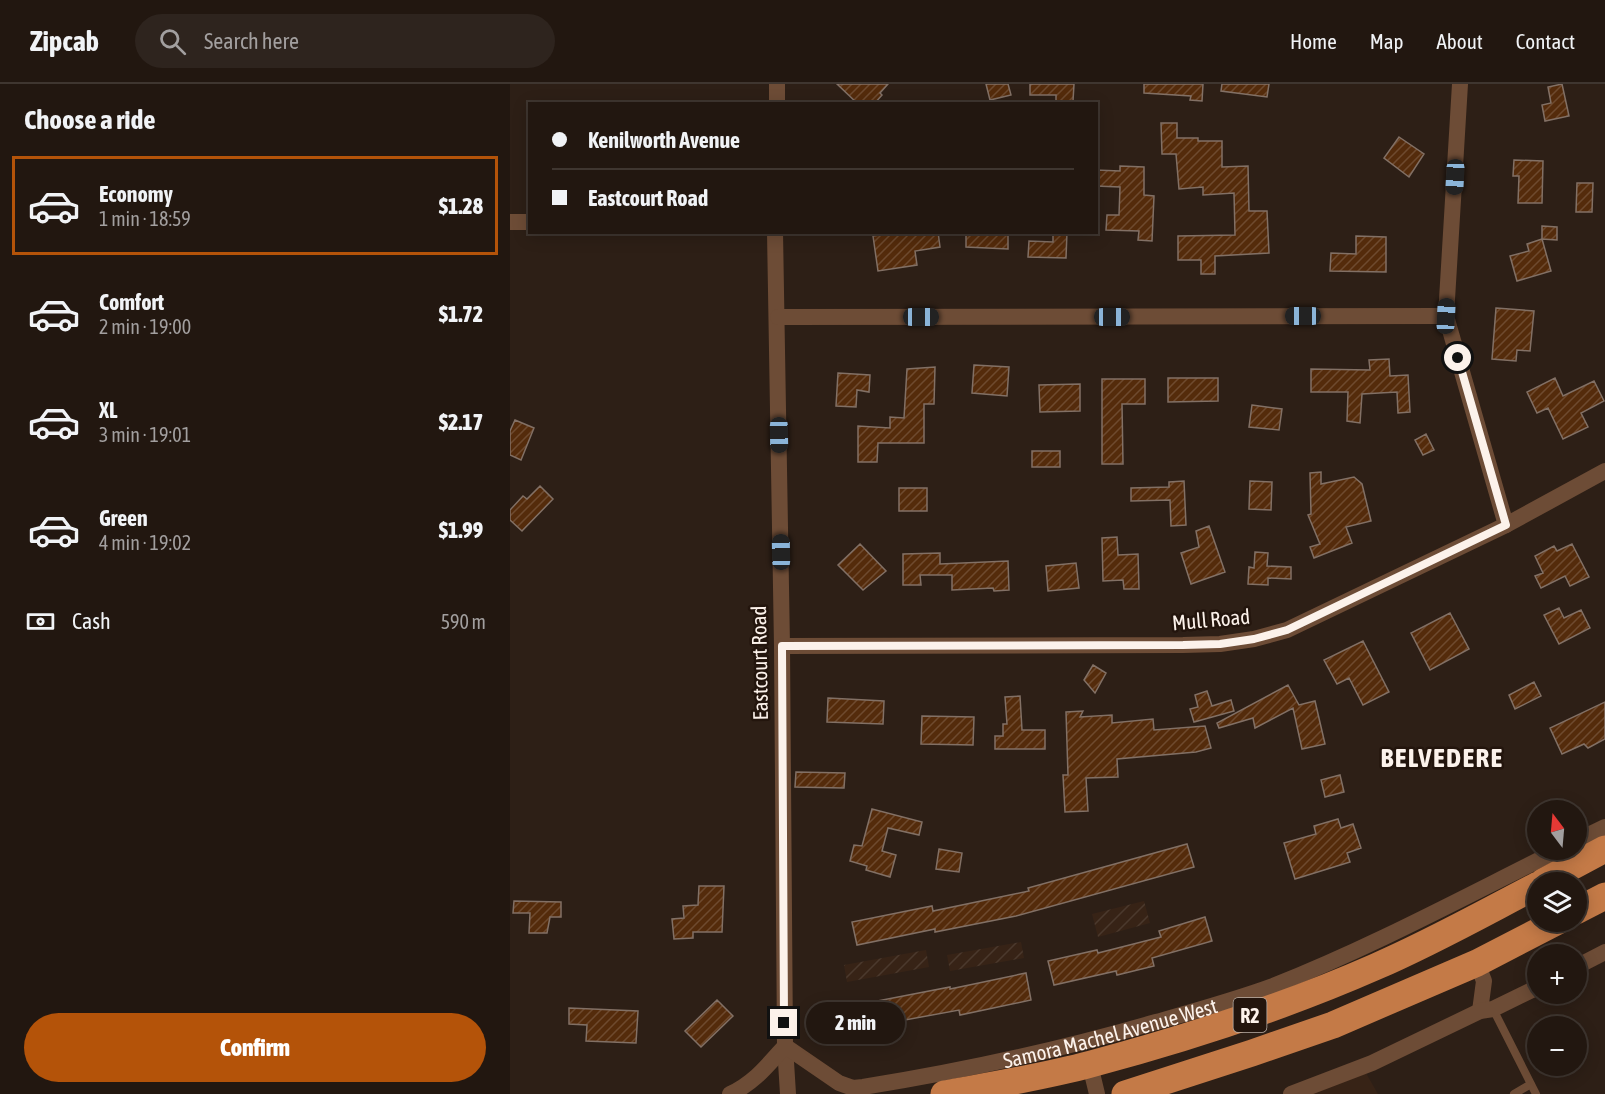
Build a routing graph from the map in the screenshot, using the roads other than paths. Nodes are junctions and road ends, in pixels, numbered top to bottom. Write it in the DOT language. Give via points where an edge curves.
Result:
graph roads {
  1 [pos="777,84"];
  2 [pos="1460,84"];
  3 [pos="777,102"];
  4 [pos="510,222"];
  5 [pos="528,222"];
  6 [pos="775,234"];
  7 [pos="1446,316"];
  8 [pos="778,317"];
  9 [pos="1605,471"];
  10 [pos="1506,525"];
  11 [pos="782,646"];
  12 [pos="1605,827"];
  13 [pos="1587,836"];
  14 [pos="1605,849"];
  15 [pos="1539,860"];
  16 [pos="1562,872"];
  17 [pos="1527,891"];
  18 [pos="1605,896"];
  19 [pos="1587,905"];
  20 [pos="1537,932"];
  21 [pos="1605,952"];
  22 [pos="1587,961"];
  23 [pos="1477,963"];
  24 [pos="1527,992"];
  25 [pos="1486,1010"];
  26 [pos="784,1046"];
  27 [pos="1090,1065"];
  28 [pos="1531,1084"];
  29 [pos="730,1094"];
  30 [pos="788,1094"];
  31 [pos="944,1094"];
  32 [pos="1097,1094"];
  33 [pos="1125,1094"];
  34 [pos="1291,1094"];
  35 [pos="1514,1094"];
  36 [pos="1536,1094"];
  1 -- 3 [label="street"];
  2 -- 7 [label="street"];
  4 -- 5 [label="street"];
  6 -- 8 [label="street, Eastcourt Road"];
  7 -- 8 [label="street"];
  7 -- 10 [label="street"];
  8 -- 11 [label="street, Eastcourt Road"];
  9 -- 10 [label="street, Mull Road"];
  10 -- 11 [label="street, Mull Road" via="1287,630 1254,639 1183,645"];
  11 -- 26 [label="street, Eastcourt Road"];
  12 -- 13 [label="street"];
  14 -- 16 [label="highway"];
  15 -- 26 [label="street, Samora Machel Avenue West" via="1276,985 1051,1051 854,1088"];
  17 -- 27 [label="highway, Samora Machel Avenue West / R2" via="1433,940 1315,992"];
  18 -- 19 [label="highway"];
  20 -- 23 [label="highway, R2"];
  21 -- 22 [label="street"];
  23 -- 25 [label="street" via="1484,981"];
  23 -- 33 [label="highway, R2" via="1333,1025"];
  24 -- 25 [label="street"];
  25 -- 28 [label="lane"];
  25 -- 34 [label="street" via="1390,1055"];
  26 -- 29 [label="street" via="759,1075"];
  26 -- 30 [label="street, Eastcourt Road"];
  27 -- 31 [label="highway, Samora Machel Avenue West / R2"];
  27 -- 32 [label="street"];
  28 -- 35 [label="lane"];
  28 -- 36 [label="lane"];
}
